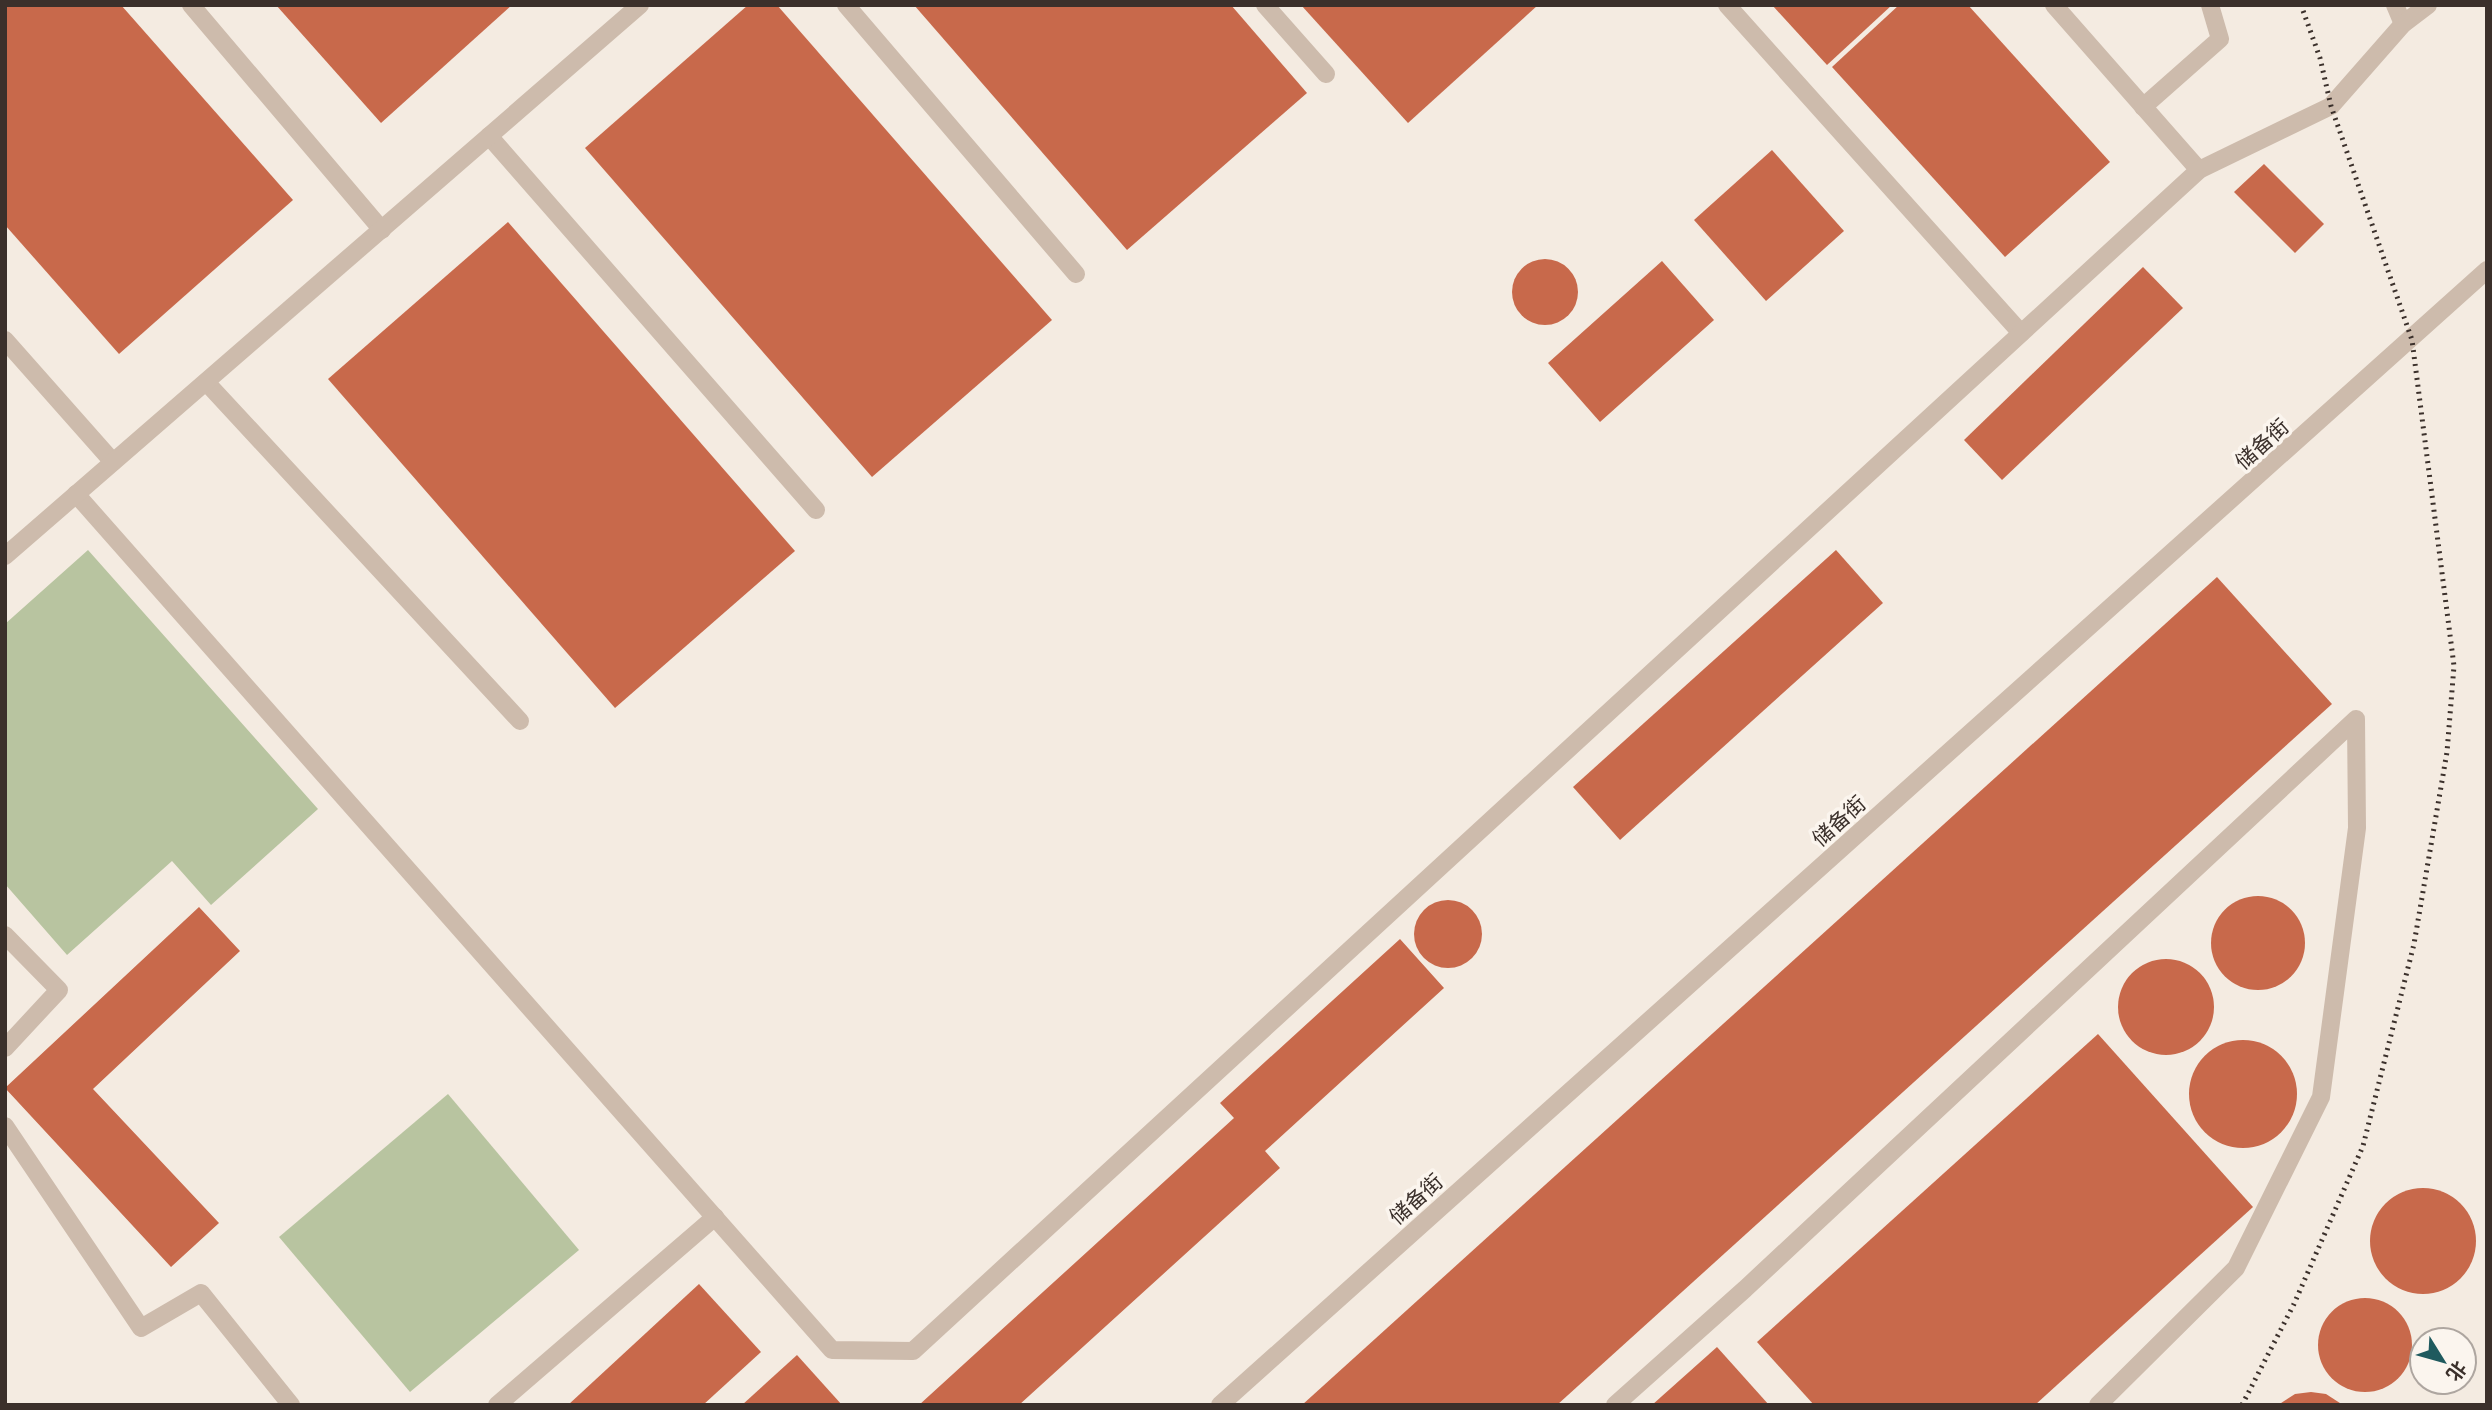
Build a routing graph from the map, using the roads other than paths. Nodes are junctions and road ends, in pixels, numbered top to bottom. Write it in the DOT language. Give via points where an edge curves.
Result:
graph roads {
  1 [pos="191,5"];
  2 [pos="846,5"];
  3 [pos="1265,5"];
  4 [pos="1727,5"];
  5 [pos="2054,5"];
  6 [pos="2210,5"];
  7 [pos="2395,5"];
  8 [pos="2428,5"];
  9 [pos="639,6"];
  10 [pos="2403,24"];
  11 [pos="1326,75"];
  12 [pos="2143,107"];
  13 [pos="489,136"];
  14 [pos="2199,170"];
  15 [pos="382,230"];
  16 [pos="2487,270"];
  17 [pos="1076,274"];
  18 [pos="2021,333"];
  19 [pos="5,340"];
  20 [pos="206,382"];
  21 [pos="113,462"];
  22 [pos="76,494"];
  23 [pos="816,510"];
  24 [pos="5,556"];
  25 [pos="520,721"];
  26 [pos="5,935"];
  27 [pos="5,1048"];
  28 [pos="5,1126"];
  29 [pos="715,1217"];
  30 [pos="291,1405"];
  31 [pos="497,1405"];
  32 [pos="1220,1405"];
  33 [pos="1615,1405"];
  34 [pos="2098,1405"];
  1 -- 15 [label="street"];
  2 -- 17 [label="street"];
  3 -- 11 [label="street"];
  4 -- 18 [label="street"];
  5 -- 12 [label="street"];
  6 -- 12 [label="street" via="2220,39"];
  7 -- 10 [label="street"];
  8 -- 10 [label="street"];
  9 -- 13 [label="street"];
  10 -- 14 [label="street" via="2331,106"];
  12 -- 14 [label="street"];
  13 -- 15 [label="street"];
  13 -- 23 [label="street"];
  14 -- 18 [label="street"];
  15 -- 20 [label="street"];
  16 -- 32 [label="street, 储备街"];
  18 -- 29 [label="street" via="913,1350 832,1350"];
  19 -- 21 [label="street"];
  20 -- 21 [label="street"];
  20 -- 25 [label="street"];
  21 -- 22 [label="street"];
  22 -- 24 [label="street"];
  22 -- 29 [label="street"];
  26 -- 27 [label="street" via="58,990"];
  28 -- 30 [label="street" via="141,1328 201,1293"];
  29 -- 31 [label="street"];
  33 -- 34 [label="street" via="2356,719 2357,828 2321,1097 2236,1268"];
}
